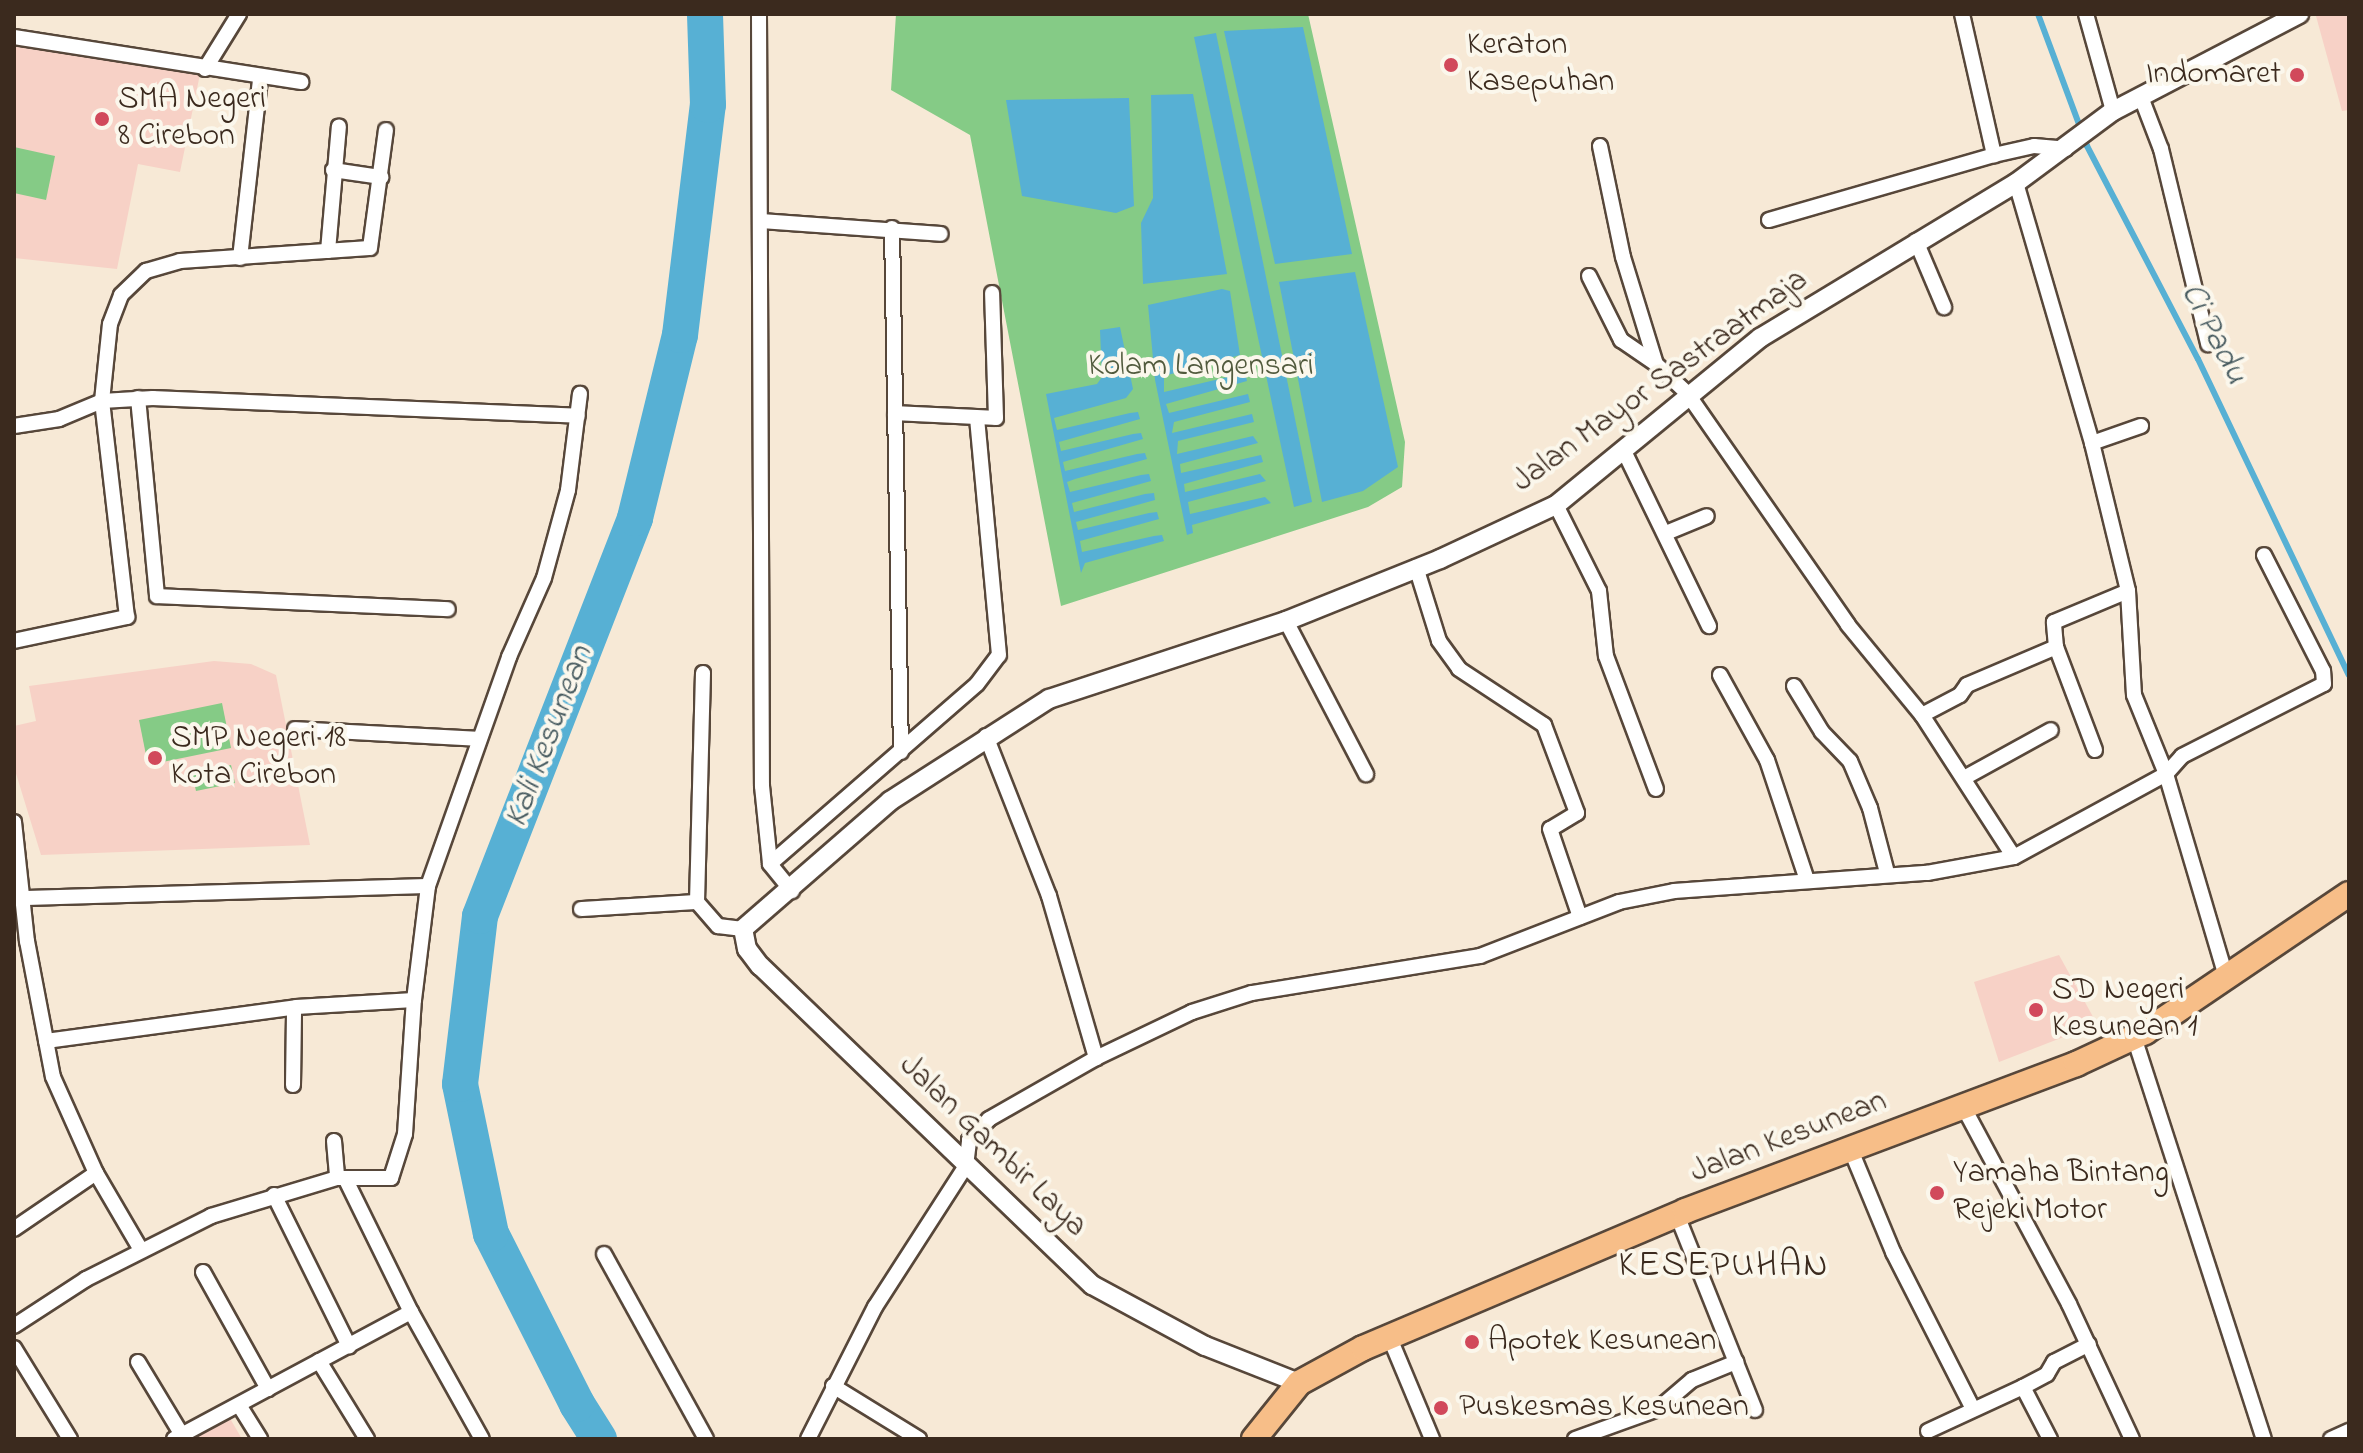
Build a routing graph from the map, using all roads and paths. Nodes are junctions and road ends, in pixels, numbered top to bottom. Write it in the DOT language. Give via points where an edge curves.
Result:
graph roads {
  1 [pos="239,14"];
  2 [pos="759,14"];
  3 [pos="1962,14"];
  4 [pos="2086,14"];
  5 [pos="2299,14"];
  6 [pos="14,37"];
  7 [pos="205,69"];
  8 [pos="260,79"];
  9 [pos="301,82"];
  10 [pos="2141,97"];
  11 [pos="2106,116"];
  12 [pos="339,126"];
  13 [pos="386,130"];
  14 [pos="1600,146"];
  15 [pos="2066,149"];
  16 [pos="1994,155"];
  17 [pos="333,170"];
  18 [pos="381,177"];
  19 [pos="2016,183"];
  20 [pos="1769,220"];
  21 [pos="761,221"];
  22 [pos="892,228"];
  23 [pos="941,234"];
  24 [pos="1916,241"];
  25 [pos="328,251"];
  26 [pos="240,258"];
  27 [pos="1589,276"];
  28 [pos="992,293"];
  29 [pos="1944,307"];
  30 [pos="2208,344"];
  31 [pos="1656,364"];
  32 [pos="1687,393"];
  33 [pos="580,394"];
  34 [pos="138,398"];
  35 [pos="102,401"];
  36 [pos="895,413"];
  37 [pos="578,416"];
  38 [pos="977,419"];
  39 [pos="14,426"];
  40 [pos="2141,426"];
  41 [pos="2092,443"];
  42 [pos="1623,449"];
  43 [pos="1556,505"];
  44 [pos="1707,516"];
  45 [pos="1666,533"];
  46 [pos="2264,555"];
  47 [pos="1416,567"];
  48 [pos="2128,591"];
  49 [pos="448,609"];
  50 [pos="1286,621"];
  51 [pos="1709,626"];
  52 [pos="14,641"];
  53 [pos="2056,647"];
  54 [pos="703,673"];
  55 [pos="1720,675"];
  56 [pos="1794,686"];
  57 [pos="1922,715"];
  58 [pos="295,729"];
  59 [pos="2051,730"];
  60 [pos="986,736"];
  61 [pos="479,739"];
  62 [pos="2095,750"];
  63 [pos="901,752"];
  64 [pos="1366,774"];
  65 [pos="2166,774"];
  66 [pos="1964,778"];
  67 [pos="1656,789"];
  68 [pos="14,822"];
  69 [pos="2014,857"];
  70 [pos="770,864"];
  71 [pos="1887,873"];
  72 [pos="1807,880"];
  73 [pos="428,886"];
  74 [pos="792,891"];
  75 [pos="2349,894"];
  76 [pos="25,898"];
  77 [pos="697,902"];
  78 [pos="581,909"];
  79 [pos="1580,917"];
  80 [pos="743,929"];
  81 [pos="21,944"];
  82 [pos="2227,980"];
  83 [pos="414,1000"];
  84 [pos="294,1010"];
  85 [pos="2134,1037"];
  86 [pos="46,1041"];
  87 [pos="1096,1058"];
  88 [pos="293,1085"];
  89 [pos="1964,1108"];
  90 [pos="334,1141"];
  91 [pos="1850,1148"];
  92 [pos="966,1166"];
  93 [pos="96,1173"];
  94 [pos="341,1178"];
  95 [pos="274,1195"];
  96 [pos="1677,1215"];
  97 [pos="14,1229"];
  98 [pos="141,1250"];
  99 [pos="604,1254"];
  100 [pos="203,1272"];
  101 [pos="411,1312"];
  102 [pos="14,1326"];
  103 [pos="1389,1336"];
  104 [pos="2089,1344"];
  105 [pos="349,1346"];
  106 [pos="14,1348"];
  107 [pos="319,1361"];
  108 [pos="138,1362"];
  109 [pos="1736,1362"];
  110 [pos="1299,1383"];
  111 [pos="833,1386"];
  112 [pos="2023,1387"];
  113 [pos="268,1389"];
  114 [pos="239,1405"];
  115 [pos="1972,1407"];
  116 [pos="1755,1410"];
  117 [pos="1620,1423"];
  118 [pos="1928,1431"];
  119 [pos="2349,1431"];
  120 [pos="178,1437"];
  121 [pos="70,1439"];
  122 [pos="260,1439"];
  123 [pos="367,1439"];
  124 [pos="482,1439"];
  125 [pos="706,1439"];
  126 [pos="808,1439"];
  127 [pos="919,1439"];
  128 [pos="1254,1439"];
  129 [pos="1432,1439"];
  130 [pos="1575,1439"];
  131 [pos="1625,1439"];
  132 [pos="2050,1439"];
  133 [pos="2132,1439"];
  134 [pos="2264,1439"];
  135 [pos="2331,1439"];
  1 -- 7 [label="street"];
  2 -- 21 [label="street"];
  3 -- 16 [label="street"];
  4 -- 11 [label="street"];
  5 -- 10 [label="street, Jalan Mayor Sastraatmaja"];
  6 -- 7 [label="street"];
  7 -- 8 [label="street"];
  8 -- 9 [label="street"];
  8 -- 26 [label="street"];
  10 -- 11 [label="street, Jalan Mayor Sastraatmaja"];
  10 -- 30 [label="street" via="2161,149"];
  11 -- 15 [label="street, Jalan Mayor Sastraatmaja"];
  12 -- 17 [label="street"];
  13 -- 18 [label="street"];
  14 -- 31 [label="street" via="1623,257"];
  15 -- 16 [label="street" via="2034,146"];
  15 -- 19 [label="street, Jalan Mayor Sastraatmaja"];
  16 -- 20 [label="street"];
  17 -- 18 [label="street"];
  17 -- 25 [label="street"];
  18 -- 25 [label="street" via="370,248"];
  19 -- 24 [label="street, Jalan Mayor Sastraatmaja"];
  19 -- 41 [label="street"];
  21 -- 22 [label="street"];
  21 -- 70 [label="street" via="762,786"];
  22 -- 23 [label="street"];
  22 -- 36 [label="street"];
  24 -- 29 [label="street"];
  24 -- 32 [label="street, Jalan Mayor Sastraatmaja" via="1760,338"];
  25 -- 26 [label="street"];
  26 -- 35 [label="street" via="180,261 131,281 110,324"];
  27 -- 31 [label="street" via="1621,340"];
  28 -- 38 [label="street" via="997,414 993,420"];
  31 -- 32 [label="street"];
  32 -- 42 [label="street, Jalan Mayor Sastraatmaja"];
  32 -- 57 [label="street" via="1848,625"];
  33 -- 37 [label="street"];
  34 -- 35 [label="street"];
  34 -- 37 [label="street"];
  34 -- 49 [label="street" via="157,596"];
  35 -- 39 [label="street" via="59,419"];
  35 -- 52 [label="street" via="127,617"];
  36 -- 38 [label="street"];
  36 -- 63 [label="street"];
  37 -- 61 [label="street" via="568,490 544,578"];
  38 -- 63 [label="street" via="999,655 977,684"];
  40 -- 41 [label="street"];
  41 -- 48 [label="street"];
  42 -- 43 [label="street, Jalan Mayor Sastraatmaja"];
  42 -- 45 [label="street"];
  43 -- 47 [label="street, Jalan Mayor Sastraatmaja"];
  43 -- 67 [label="street" via="1599,591 1606,656"];
  44 -- 45 [label="street"];
  45 -- 51 [label="street"];
  46 -- 65 [label="street" via="2323,671 2324,684 2182,756"];
  47 -- 50 [label="street, Jalan Mayor Sastraatmaja"];
  47 -- 79 [label="street" via="1439,641 1459,669 1544,725 1577,813 1550,829"];
  48 -- 53 [label="street" via="2054,622"];
  48 -- 65 [label="street" via="2134,695"];
  50 -- 60 [label="street, Jalan Mayor Sastraatmaja" via="1072,690"];
  50 -- 64 [label="street"];
  53 -- 57 [label="street" via="1964,686 1960,695"];
  53 -- 62 [label="street"];
  54 -- 77 [label="street"];
  55 -- 72 [label="street" via="1767,760"];
  56 -- 71 [label="street" via="1827,738 1850,761 1870,808"];
  57 -- 66 [label="street"];
  58 -- 61 [label="street"];
  59 -- 66 [label="street"];
  60 -- 74 [label="street, Jalan Mayor Sastraatmaja" via="890,801"];
  60 -- 87 [label="street" via="1053,907"];
  61 -- 73 [label="street"];
  63 -- 70 [label="street"];
  65 -- 69 [label="street"];
  65 -- 82 [label="street"];
  66 -- 69 [label="street"];
  68 -- 76 [label="street"];
  69 -- 71 [label="street" via="1956,870"];
  70 -- 74 [label="street"];
  71 -- 72 [label="street"];
  72 -- 79 [label="street" via="1674,891"];
  73 -- 76 [label="street"];
  73 -- 83 [label="street"];
  74 -- 80 [label="street"];
  75 -- 82 [label="highway, Jalan Kesunean"];
  76 -- 81 [label="street"];
  77 -- 78 [label="street"];
  77 -- 80 [label="street" via="718,926"];
  79 -- 87 [label="street" via="1480,956 1252,993 1192,1012"];
  80 -- 92 [label="street, Jalan Gambir Laya" via="747,949 760,966"];
  81 -- 86 [label="street"];
  82 -- 85 [label="highway, Jalan Kesunean"];
  83 -- 84 [label="street"];
  83 -- 94 [label="street" via="408,1107 396,1168 382,1182"];
  84 -- 86 [label="street"];
  84 -- 88 [label="street"];
  85 -- 89 [label="highway, Jalan Kesunean"];
  85 -- 134 [label="street"];
  86 -- 93 [label="street" via="62,1100"];
  87 -- 92 [label="street" via="989,1119 969,1140"];
  89 -- 91 [label="highway, Jalan Kesunean"];
  89 -- 104 [label="street"];
  90 -- 94 [label="street"];
  91 -- 96 [label="highway, Jalan Kesunean"];
  91 -- 115 [label="street" via="1893,1252"];
  92 -- 110 [label="street, Jalan Gambir Laya" via="1092,1285 1205,1346"];
  92 -- 111 [label="street" via="875,1307"];
  93 -- 97 [label="street"];
  93 -- 98 [label="street"];
  94 -- 95 [label="street"];
  94 -- 101 [label="street"];
  95 -- 98 [label="street" via="211,1216"];
  95 -- 105 [label="street"];
  96 -- 103 [label="highway, Jalan Kesunean"];
  96 -- 109 [label="street"];
  98 -- 102 [label="street"];
  99 -- 125 [label="street"];
  100 -- 113 [label="street"];
  101 -- 105 [label="street"];
  101 -- 124 [label="street"];
  103 -- 110 [label="highway, Jalan Kesunean"];
  103 -- 129 [label="street"];
  104 -- 112 [label="street" via="2054,1362 2047,1374"];
  104 -- 133 [label="street"];
  105 -- 107 [label="street"];
  106 -- 121 [label="street"];
  107 -- 113 [label="street"];
  107 -- 123 [label="street"];
  108 -- 120 [label="street"];
  109 -- 116 [label="street"];
  109 -- 117 [label="street" via="1692,1380 1658,1409"];
  110 -- 128 [label="highway, Jalan Kesunean"];
  111 -- 126 [label="street"];
  111 -- 127 [label="street"];
  112 -- 115 [label="street"];
  112 -- 132 [label="street"];
  113 -- 114 [label="street"];
  114 -- 120 [label="street"];
  114 -- 122 [label="street"];
  115 -- 118 [label="street"];
  117 -- 130 [label="street"];
  117 -- 131 [label="street"];
  119 -- 135 [label="street"];
}
